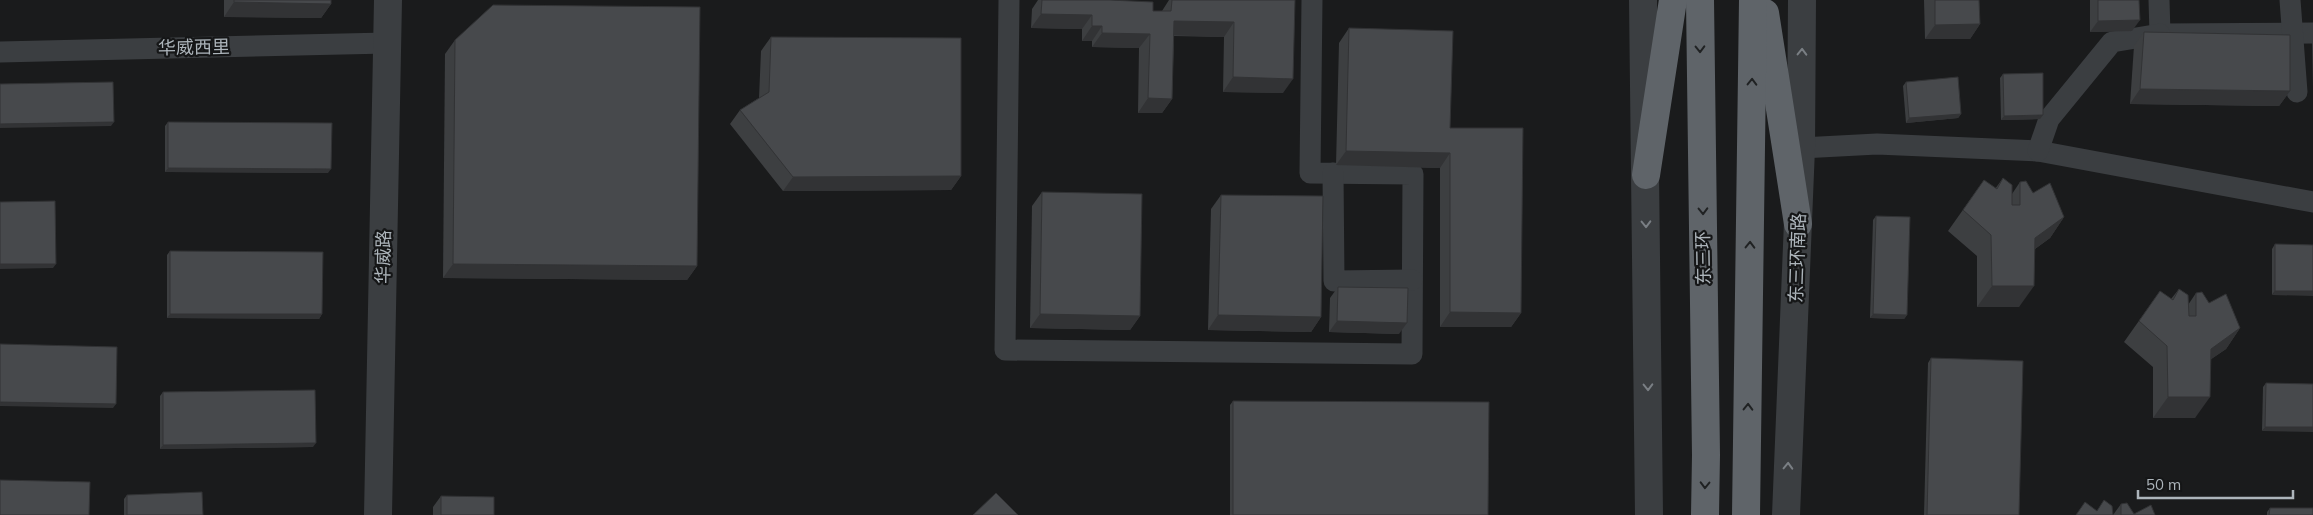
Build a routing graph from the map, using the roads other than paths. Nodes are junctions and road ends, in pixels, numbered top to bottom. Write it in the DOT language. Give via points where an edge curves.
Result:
graph roads {
  1 [pos="388,0"];
  2 [pos="1009,0"];
  3 [pos="1312,0"];
  4 [pos="1644,0"];
  5 [pos="1674,0"];
  6 [pos="1700,0"];
  7 [pos="1753,0"];
  8 [pos="1764,0"];
  9 [pos="1802,0"];
  10 [pos="2159,0"];
  11 [pos="2290,0"];
  12 [pos="2303,33"];
  13 [pos="2160,34"];
  14 [pos="387,43"];
  15 [pos="0,52"];
  16 [pos="2297,92"];
  17 [pos="1801,148"];
  18 [pos="2038,151"];
  19 [pos="1333,173"];
  20 [pos="1646,175"];
  21 [pos="2313,202"];
  22 [pos="1798,224"];
  23 [pos="1412,280"];
  24 [pos="378,515"];
  25 [pos="1649,515"];
  26 [pos="1705,515"];
  27 [pos="1746,515"];
  28 [pos="1786,515"];
  1 -- 14 [label="street, 华威路"];
  2 -- 23 [label="street" via="1005,350 1412,354"];
  3 -- 19 [label="street" via="1310,173"];
  4 -- 20 [label="street"];
  5 -- 20 [label="highway"];
  6 -- 26 [label="highway, 东三环, one-way"];
  27 -- 7 [label="highway, one-way"];
  8 -- 22 [label="highway"];
  17 -- 9 [label="street, 东三环南路, one-way"];
  10 -- 13 [label="street"];
  11 -- 12 [label="street"];
  12 -- 13 [label="street"];
  12 -- 16 [label="street"];
  13 -- 18 [label="street" via="2112,42 2049,119"];
  14 -- 15 [label="street, 华威西里"];
  14 -- 24 [label="street, 华威路"];
  17 -- 18 [label="street" via="1877,144"];
  17 -- 22 [label="street, 东三环南路"];
  18 -- 21 [label="street"];
  19 -- 23 [label="street" via="1334,281"];
  19 -- 23 [label="street" via="1414,174"];
  20 -- 25 [label="street, one-way"];
  28 -- 22 [label="street, 东三环南路, one-way"];
}
